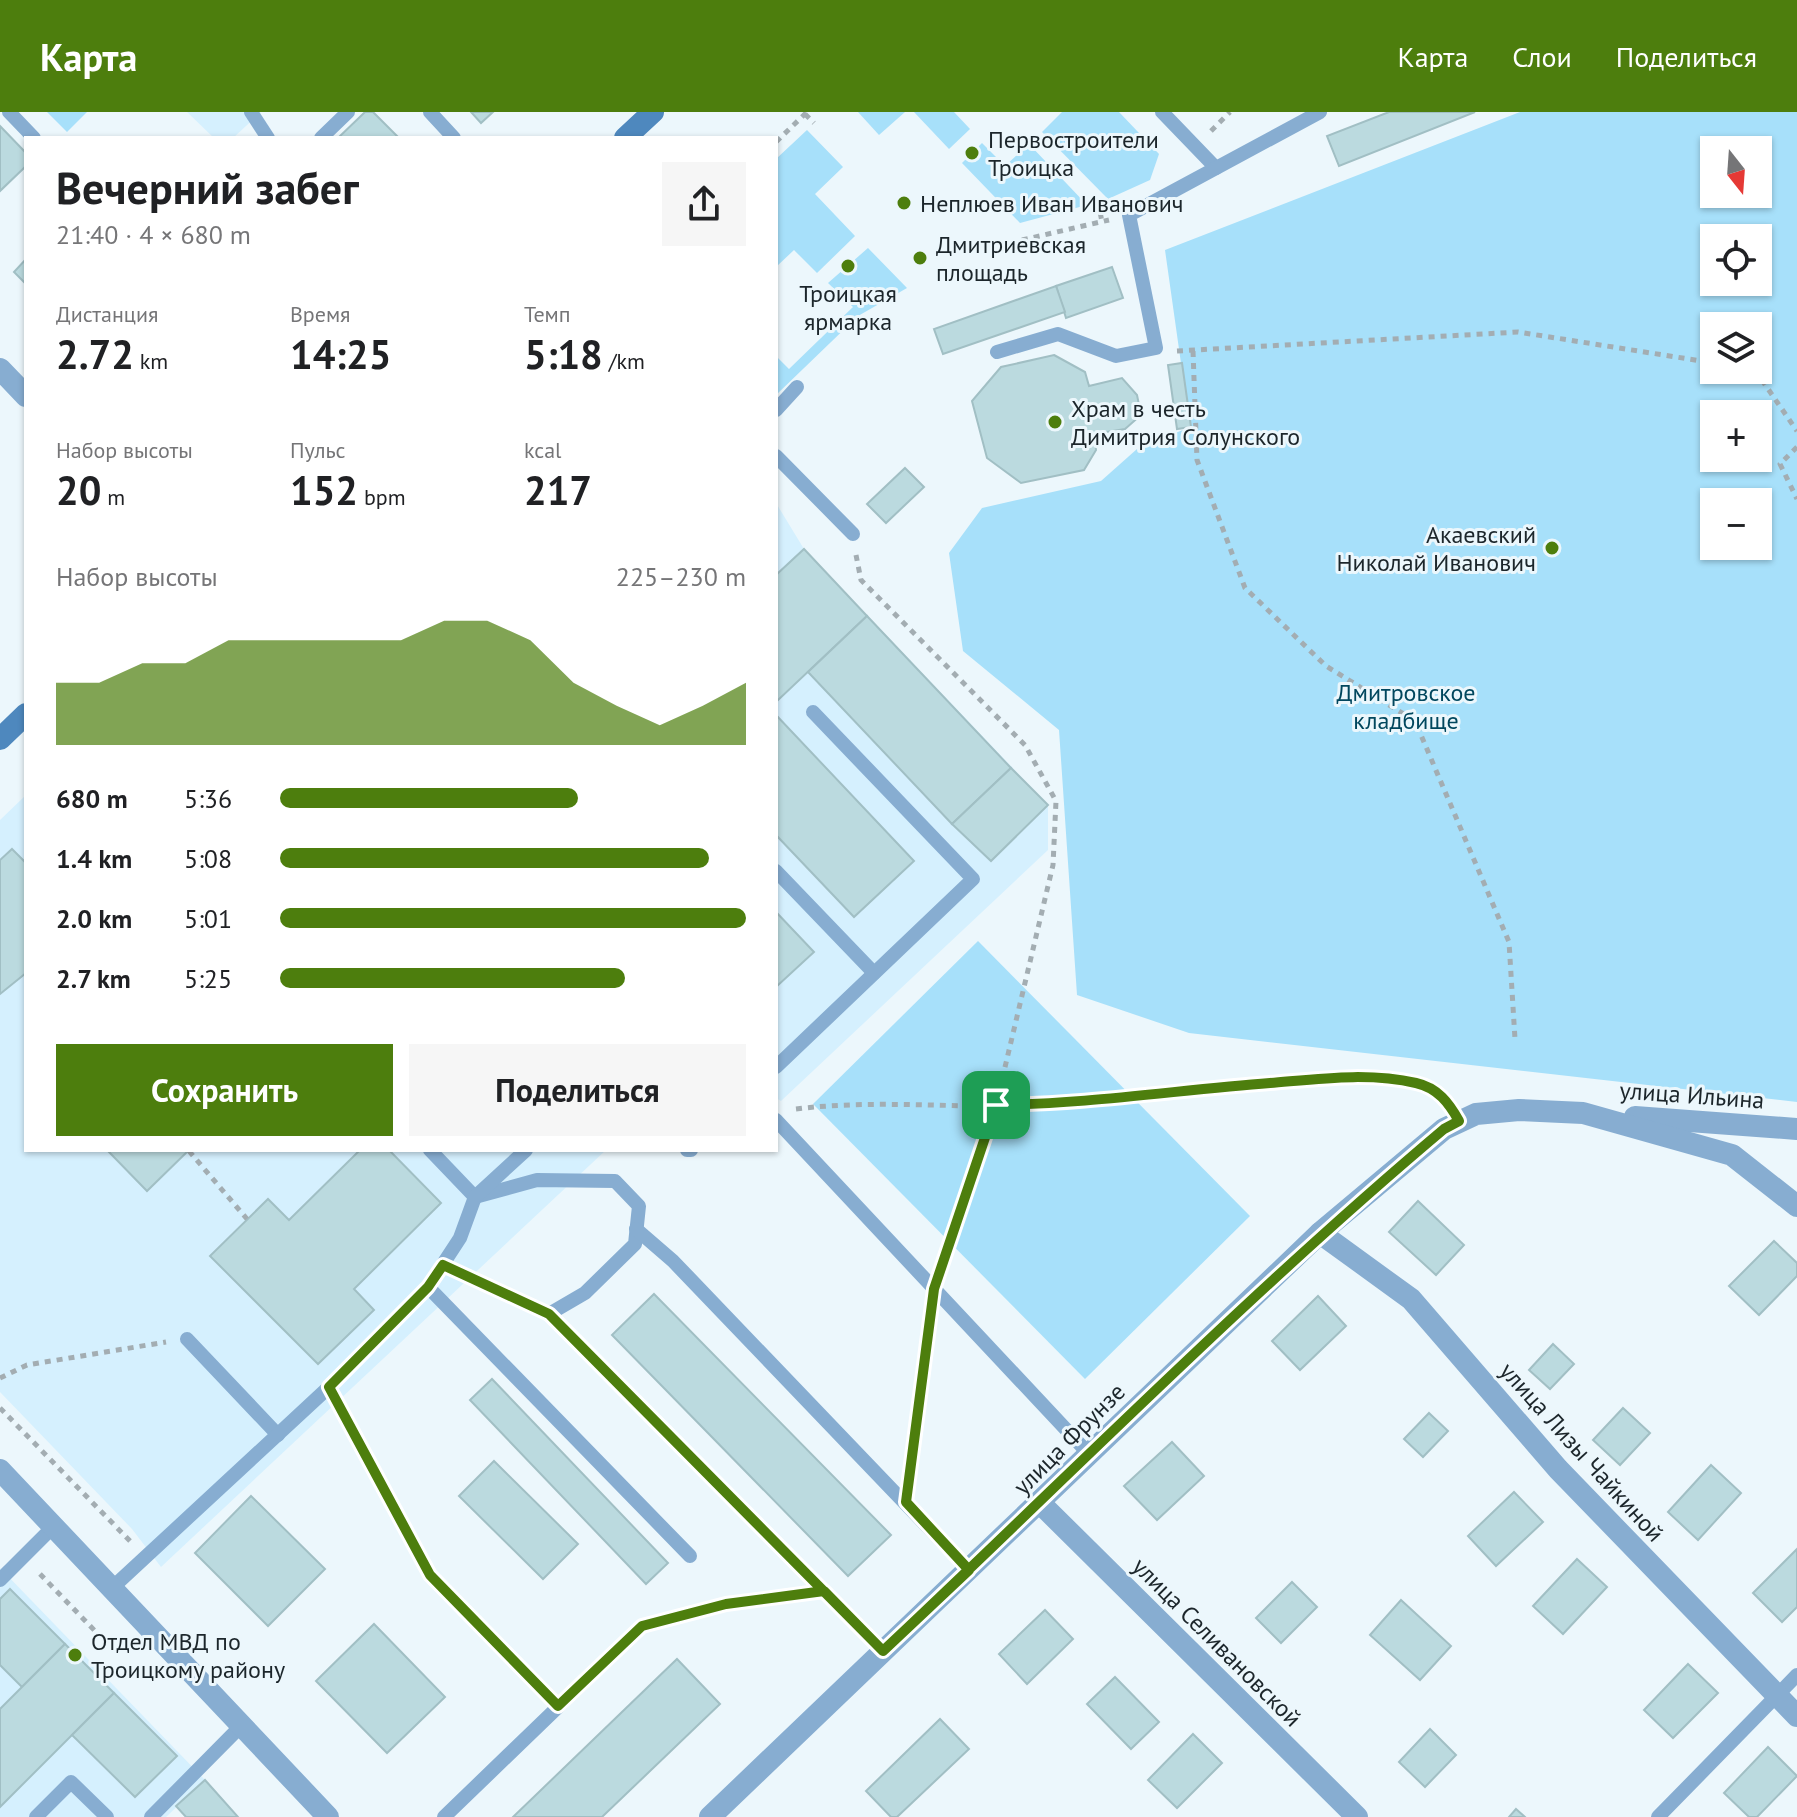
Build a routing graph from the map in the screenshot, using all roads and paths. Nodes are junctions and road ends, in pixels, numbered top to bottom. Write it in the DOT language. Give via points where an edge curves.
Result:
graph roads {
  1 [pos="9,112"];
  2 [pos="251,112"];
  3 [pos="348,112"];
  4 [pos="430,112"];
  5 [pos="653,112"];
  6 [pos="1162,112"];
  7 [pos="806,113"];
  8 [pos="1318,113"];
  9 [pos="814,123"];
  10 [pos="32,136"];
  11 [pos="267,136"];
  12 [pos="323,136"];
  13 [pos="452,136"];
  14 [pos="627,136"];
  15 [pos="778,140"];
  16 [pos="1216,168"];
  17 [pos="1098,201"];
  18 [pos="1129,215"];
  19 [pos="1102,222"];
  20 [pos="1022,240"];
  21 [pos="1180,351"];
  22 [pos="1193,351"];
  23 [pos="997,352"];
  24 [pos="1700,361"];
  25 [pos="0,369"];
  26 [pos="1765,384"];
  27 [pos="797,387"];
  28 [pos="24,394"];
  29 [pos="778,408"];
  30 [pos="1797,431"];
  31 [pos="1797,447"];
  32 [pos="778,458"];
  33 [pos="1797,499"];
  34 [pos="853,534"];
  35 [pos="813,712"];
  36 [pos="24,716"];
  37 [pos="0,739"];
  38 [pos="778,873"];
  39 [pos="874,973"];
  40 [pos="1515,1039"];
  41 [pos="778,1065"];
  42 [pos="996,1105"];
  43 [pos="790,1109"];
  44 [pos="1583,1113"];
  45 [pos="1467,1118"];
  46 [pos="778,1122"];
  47 [pos="1797,1129"];
  48 [pos="190,1152"];
  49 [pos="432,1152"];
  50 [pos="524,1152"];
  51 [pos="475,1197"];
  52 [pos="1797,1206"];
  53 [pos="247,1219"];
  54 [pos="636,1229"];
  55 [pos="1320,1233"];
  56 [pos="443,1265"];
  57 [pos="428,1287"];
  58 [pos="934,1289"];
  59 [pos="549,1314"];
  60 [pos="187,1339"];
  61 [pos="0,1378"];
  62 [pos="329,1387"];
  63 [pos="0,1408"];
  64 [pos="278,1435"];
  65 [pos="1089,1454"];
  66 [pos="0,1470"];
  67 [pos="906,1502"];
  68 [pos="1041,1504"];
  69 [pos="54,1526"];
  70 [pos="690,1556"];
  71 [pos="23,1557"];
  72 [pos="145,1557"];
  73 [pos="969,1570"];
  74 [pos="0,1580"];
  75 [pos="112,1588"];
  76 [pos="824,1591"];
  77 [pos="642,1626"];
  78 [pos="96,1632"];
  79 [pos="883,1651"];
  80 [pos="1797,1675"];
  81 [pos="1776,1696"];
  82 [pos="558,1706"];
  83 [pos="1797,1716"];
  84 [pos="241,1726"];
  85 [pos="36,1817"];
  86 [pos="107,1817"];
  87 [pos="151,1817"];
  88 [pos="328,1817"];
  89 [pos="444,1817"];
  90 [pos="710,1817"];
  91 [pos="1357,1817"];
  92 [pos="1658,1817"];
  1 -- 10 [label="lane"];
  2 -- 11 [label="lane"];
  3 -- 12 [label="lane"];
  4 -- 13 [label="lane"];
  5 -- 14 [label="main road"];
  6 -- 16 [label="lane"];
  7 -- 9 [label="path"];
  7 -- 15 [label="path"];
  8 -- 16 [label="lane"];
  16 -- 18 [label="lane"];
  17 -- 19 [label="path"];
  18 -- 19 [label="path"];
  18 -- 23 [label="lane" via="1156,348 1116,356 1058,334"];
  19 -- 20 [label="path"];
  21 -- 22 [label="path"];
  22 -- 24 [label="path" via="1518,332"];
  22 -- 40 [label="path" via="1197,460 1245,588 1326,666 1415,721 1509,942"];
  25 -- 28 [label="street"];
  26 -- 30 [label="path"];
  27 -- 29 [label="lane"];
  31 -- 33 [label="path" via="1780,464"];
  32 -- 34 [label="lane"];
  34 -- 42 [label="path" via="861,580 1025,745 1056,801 1053,865"];
  35 -- 39 [label="lane" via="973,879"];
  36 -- 37 [label="main road"];
  38 -- 39 [label="lane"];
  39 -- 41 [label="lane"];
  42 -- 43 [label="path" via="844,1103"];
  42 -- 45 [label="path" via="1062,1104 1349,1076 1418,1083 1445,1097"];
  42 -- 58 [label="path"];
  44 -- 45 [label="street, улица Ильина" via="1519,1110"];
  44 -- 47 [label="street, улица Ильина"];
  44 -- 52 [label="street, улица Ильина" via="1732,1155"];
  45 -- 55 [label="street, улица Фрунзе" via="1444,1129"];
  46 -- 58 [label="lane"];
  48 -- 53 [label="path"];
  49 -- 51 [label="lane"];
  50 -- 51 [label="lane"];
  51 -- 54 [label="lane" via="537,1180 615,1181 639,1206"];
  51 -- 56 [label="lane"];
  54 -- 59 [label="lane" via="635,1244 585,1293"];
  54 -- 67 [label="lane"];
  55 -- 65 [label="street, улица Фрунзе"];
  55 -- 81 [label="street, улица Лизы Чайкиной" via="1411,1299 1558,1469"];
  56 -- 57 [label="lane"];
  56 -- 59 [label="lane"];
  57 -- 62 [label="lane"];
  57 -- 70 [label="lane"];
  58 -- 65 [label="lane"];
  58 -- 67 [label="path"];
  59 -- 76 [label="path"];
  60 -- 61 [label="path" via="27,1365"];
  60 -- 64 [label="lane"];
  62 -- 64 [label="lane"];
  62 -- 82 [label="lane" via="430,1575"];
  63 -- 72 [label="path"];
  64 -- 72 [label="lane"];
  65 -- 68 [label="street, улица Фрунзе"];
  66 -- 69 [label="street"];
  67 -- 73 [label="lane"];
  68 -- 73 [label="street, улица Фрунзе"];
  68 -- 91 [label="street, улица Селивановской"];
  69 -- 71 [label="lane"];
  69 -- 75 [label="street"];
  71 -- 74 [label="lane"];
  71 -- 78 [label="path"];
  72 -- 75 [label="lane"];
  73 -- 79 [label="street, улица Фрунзе"];
  75 -- 84 [label="street"];
  76 -- 77 [label="path" via="726,1604"];
  76 -- 79 [label="path"];
  77 -- 82 [label="lane"];
  79 -- 90 [label="street, улица Фрунзе"];
  80 -- 81 [label="lane"];
  81 -- 83 [label="street, улица Лизы Чайкиной"];
  81 -- 92 [label="lane"];
  82 -- 89 [label="lane"];
  84 -- 87 [label="lane"];
  84 -- 88 [label="street"];
  85 -- 86 [label="lane" via="71,1782"];
}
